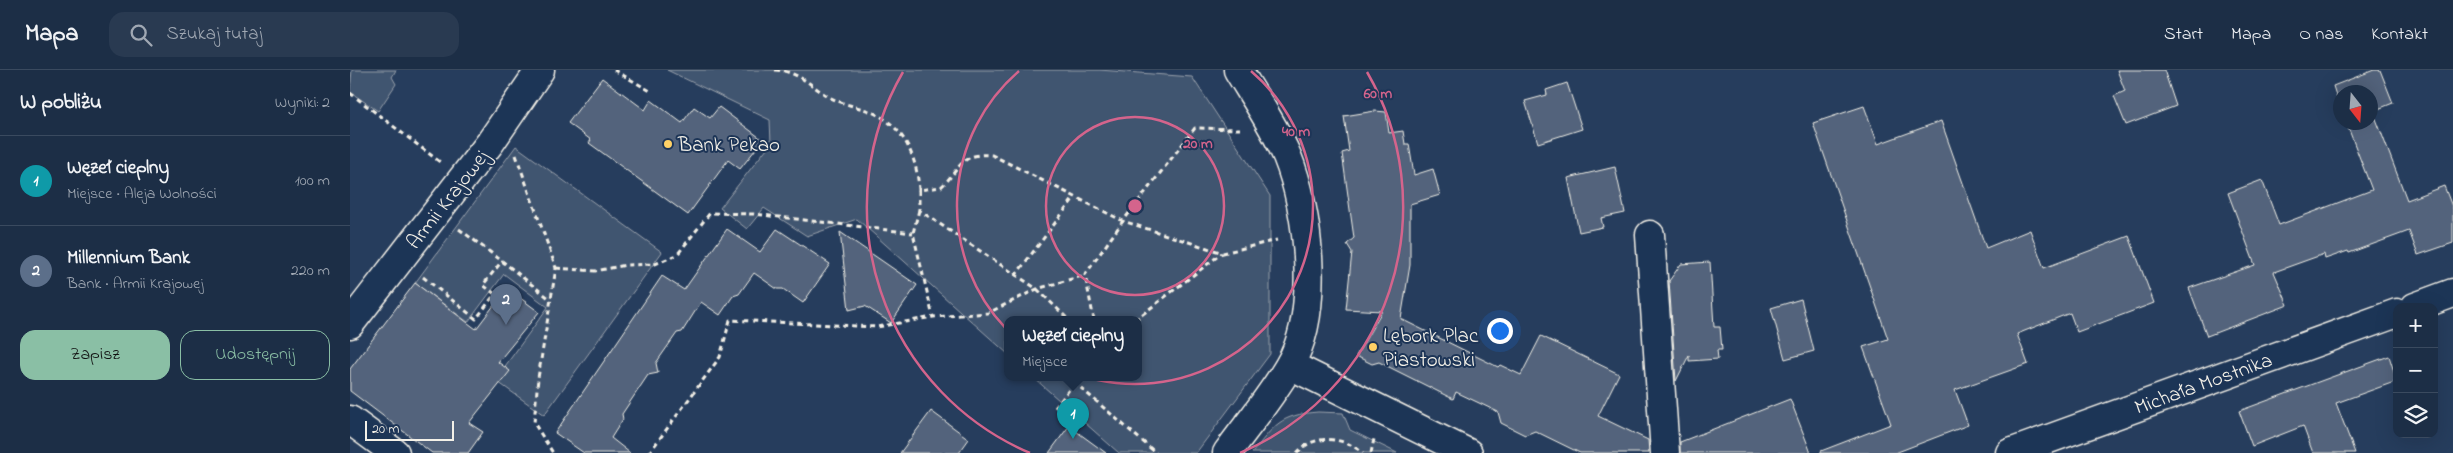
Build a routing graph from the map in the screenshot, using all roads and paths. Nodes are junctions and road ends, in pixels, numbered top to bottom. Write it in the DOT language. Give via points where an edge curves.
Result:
graph roads {
  1 [pos="540,70"];
  2 [pos="614,70"];
  3 [pos="776,70"];
  4 [pos="1238,70"];
  5 [pos="652,92"];
  6 [pos="350,93"];
  7 [pos="1258,124"];
  8 [pos="513,146"];
  9 [pos="445,165"];
  10 [pos="919,190"];
  11 [pos="1074,198"];
  12 [pos="919,210"];
  13 [pos="1123,221"];
  14 [pos="453,224"];
  15 [pos="913,233"];
  16 [pos="1650,235"];
  17 [pos="1278,240"];
  18 [pos="1223,253"];
  19 [pos="502,261"];
  20 [pos="556,268"];
  21 [pos="418,272"];
  22 [pos="1085,275"];
  23 [pos="1015,276"];
  24 [pos="1037,290"];
  25 [pos="2453,293"];
  26 [pos="550,299"];
  27 [pos="2426,303"];
  28 [pos="2393,314"];
  29 [pos="1065,316"];
  30 [pos="1093,316"];
  31 [pos="1140,316"];
  32 [pos="933,317"];
  33 [pos="350,324"];
  34 [pos="1290,365"];
  35 [pos="1074,382"];
  36 [pos="1055,408"];
  37 [pos="350,420"];
  38 [pos="1375,433"];
  39 [pos="395,453"];
  40 [pos="553,453"];
  41 [pos="649,453"];
  42 [pos="1156,453"];
  43 [pos="1228,453"];
  44 [pos="1297,453"];
  45 [pos="1363,453"];
  46 [pos="1371,453"];
  47 [pos="1468,453"];
  48 [pos="1665,453"];
  49 [pos="2010,453"];
  1 -- 33 [label="street, Armii Krajowej" via="484,150"];
  2 -- 5 [label="path"];
  3 -- 10 [label="path" via="795,74 845,105 871,112 893,126 914,157"];
  4 -- 7 [label="street"];
  6 -- 9 [label="path"];
  7 -- 13 [label="path" via="1195,128"];
  7 -- 34 [label="street" via="1292,170 1306,232 1308,296"];
  8 -- 20 [label="path"];
  10 -- 11 [label="path" via="941,187 961,162 968,156 979,154 992,155"];
  10 -- 12 [label="path"];
  11 -- 13 [label="path"];
  11 -- 23 [label="path"];
  12 -- 15 [label="path"];
  12 -- 23 [label="path"];
  13 -- 18 [label="path"];
  13 -- 22 [label="path"];
  14 -- 19 [label="path"];
  15 -- 20 [label="path" via="754,214 710,213 677,255 655,264 595,271"];
  15 -- 32 [label="path"];
  16 -- 48 [label="street"];
  17 -- 18 [label="path"];
  18 -- 31 [label="path"];
  19 -- 21 [label="path" via="483,285 495,294 476,319"];
  19 -- 26 [label="path"];
  20 -- 26 [label="path"];
  22 -- 24 [label="path"];
  22 -- 30 [label="path"];
  23 -- 24 [label="path"];
  24 -- 29 [label="path"];
  24 -- 32 [label="path" via="988,313"];
  25 -- 27 [label="street"];
  26 -- 40 [label="path" via="534,424"];
  28 -- 49 [label="street, Michała Mostnika"];
  32 -- 41 [label="path" via="877,328 730,320 720,357"];
  34 -- 43 [label="street"];
  34 -- 47 [label="street"];
  35 -- 36 [label="path"];
  35 -- 42 [label="path"];
  37 -- 39 [label="street"];
  38 -- 46 [label="path"];
  44 -- 45 [label="path" via="1316,440 1332,438"];
}
